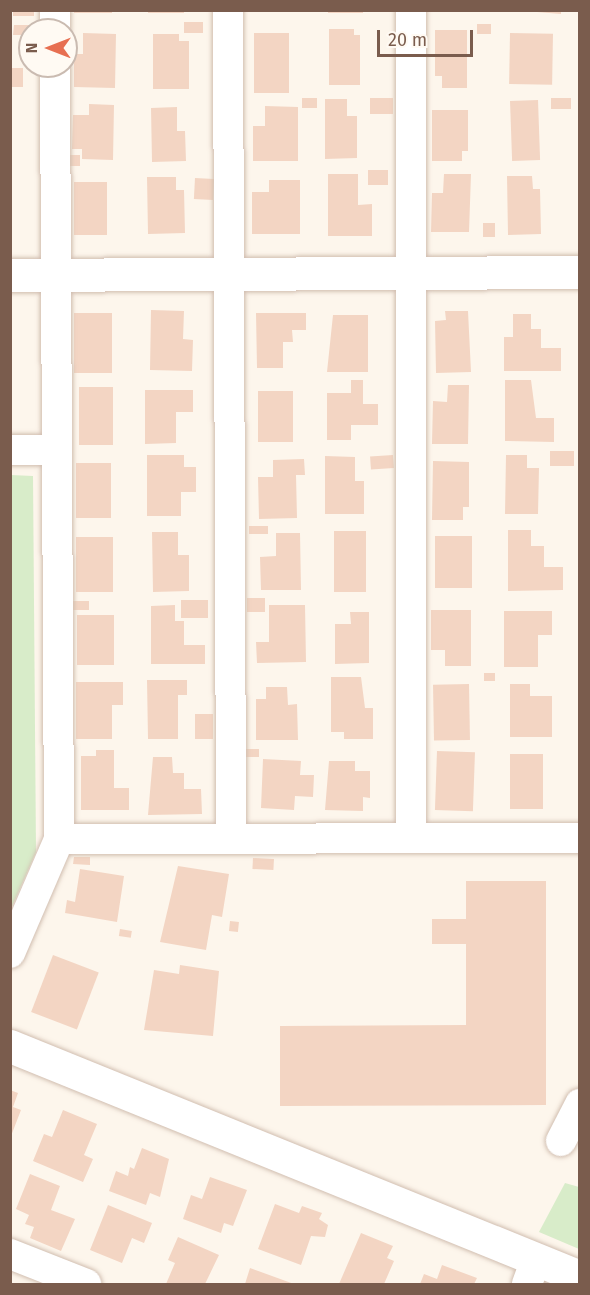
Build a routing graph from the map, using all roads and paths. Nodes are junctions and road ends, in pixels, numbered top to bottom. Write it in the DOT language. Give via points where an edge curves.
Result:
graph roads {
  1 [pos="228,10"];
  2 [pos="411,10"];
  3 [pos="55,78"];
  4 [pos="412,272"];
  5 [pos="579,272"];
  6 [pos="228,274"];
  7 [pos="10,275"];
  8 [pos="56,276"];
  9 [pos="10,450"];
  10 [pos="57,450"];
  11 [pos="411,837"];
  12 [pos="231,838"];
  13 [pos="579,838"];
  14 [pos="59,839"];
  15 [pos="10,953"];
  16 [pos="10,1046"];
  17 [pos="579,1104"];
  18 [pos="561,1141"];
  19 [pos="10,1254"];
  20 [pos="532,1272"];
  21 [pos="579,1277"];
  22 [pos="86,1284"];
  1 -- 6 [label="street"];
  2 -- 4 [label="street"];
  3 -- 8 [label="street"];
  4 -- 5 [label="street"];
  4 -- 6 [label="street"];
  4 -- 11 [label="street"];
  6 -- 8 [label="street"];
  6 -- 12 [label="street"];
  7 -- 8 [label="street"];
  8 -- 10 [label="street"];
  9 -- 10 [label="street"];
  10 -- 14 [label="street"];
  11 -- 12 [label="street"];
  11 -- 13 [label="street"];
  12 -- 14 [label="street"];
  14 -- 15 [label="street"];
  16 -- 20 [label="street"];
  17 -- 18 [label="street"];
  19 -- 22 [label="street"];
  20 -- 21 [label="street"];
}
